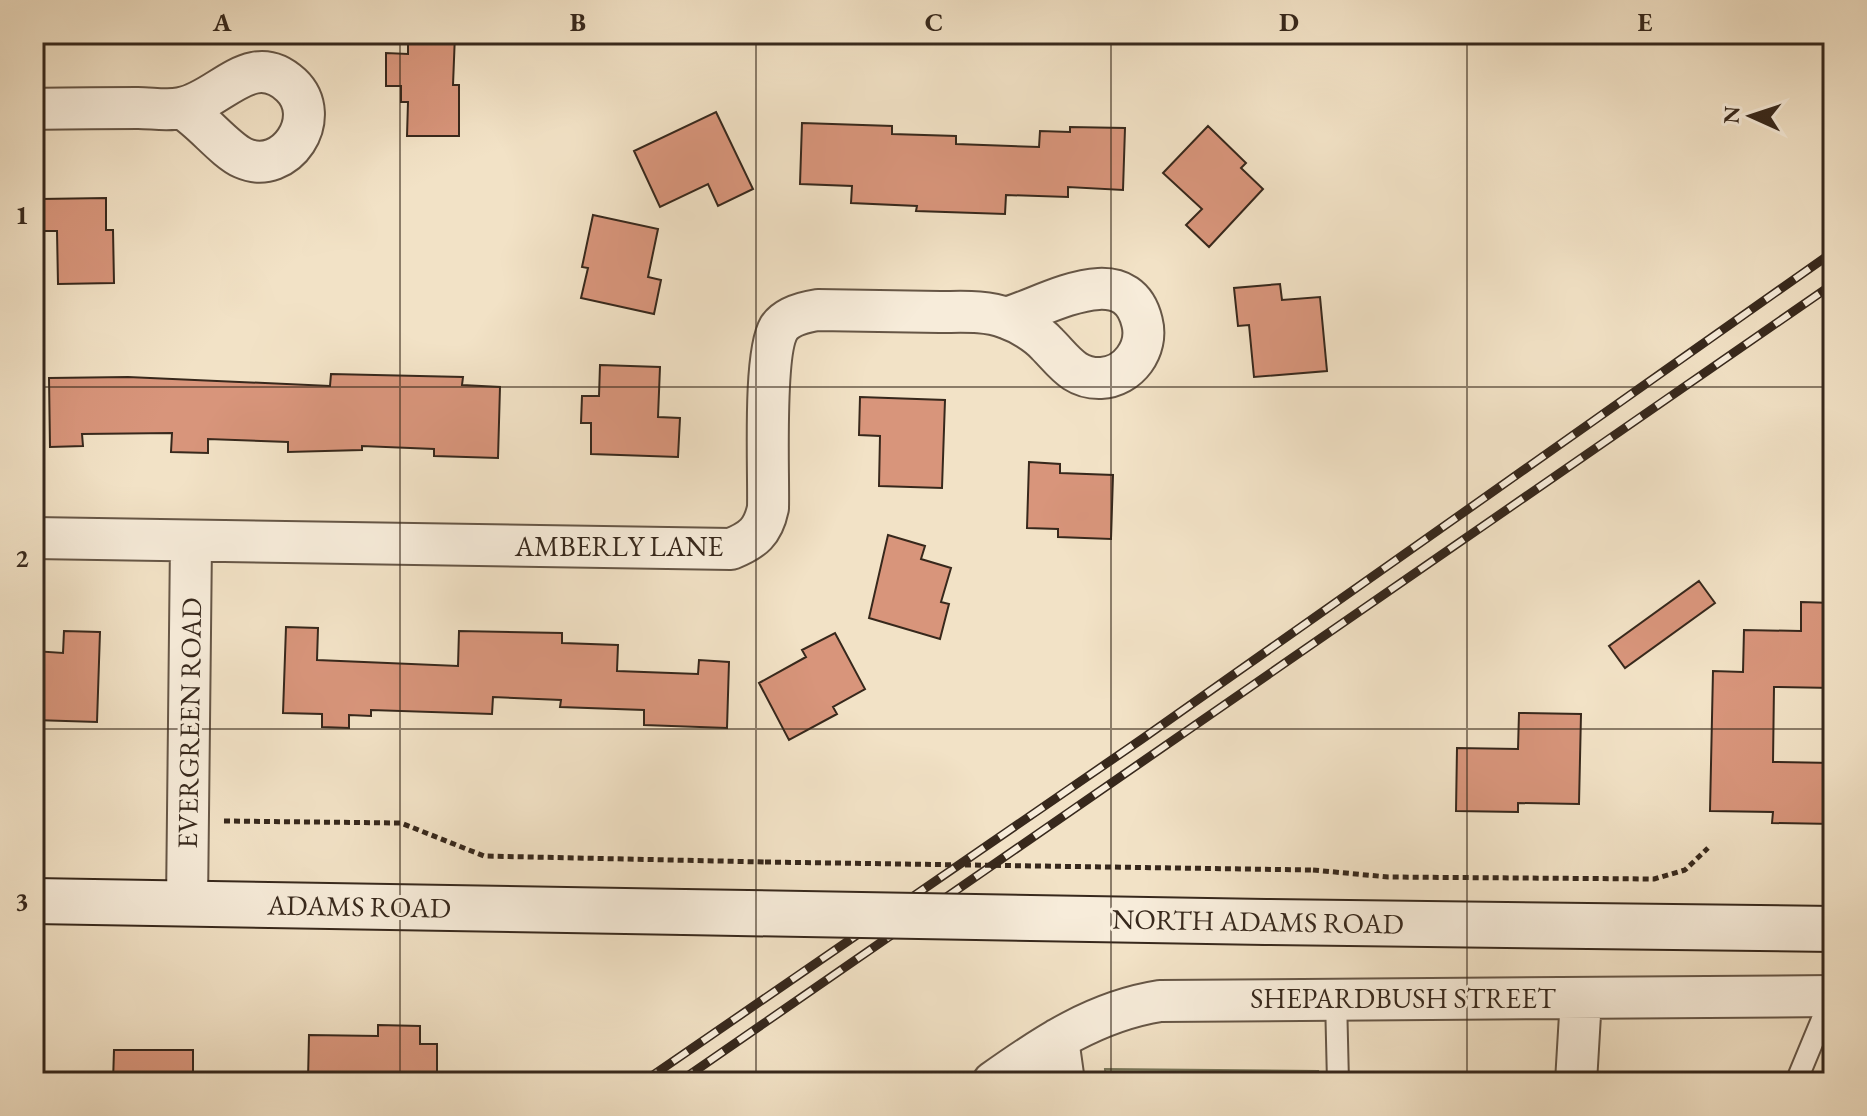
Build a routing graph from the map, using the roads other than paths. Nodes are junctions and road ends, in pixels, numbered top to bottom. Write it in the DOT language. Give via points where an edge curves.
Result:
graph roads {
  1 [pos="182,108"];
  2 [pos="34,109"];
  3 [pos="1006,318"];
  4 [pos="34,538"];
  5 [pos="191,542"];
  6 [pos="34,901"];
  7 [pos="187,904"];
  8 [pos="684,912"];
  9 [pos="1833,929"];
  10 [pos="1829,996"];
  11 [pos="1336,998"];
  12 [pos="1581,998"];
  13 [pos="1058,1039"];
  14 [pos="993,1082"];
  15 [pos="1064,1082"];
  16 [pos="1338,1082"];
  17 [pos="1576,1082"];
  18 [pos="1796,1082"];
  1 -- 2 [label="street"];
  3 -- 5 [label="street, AMBERLY LANE" via="990,313 818,310 780,326 772,358 768,508 751,541 731,549"];
  4 -- 5 [label="street, AMBERLY LANE"];
  5 -- 7 [label="street, EVERGREEN ROAD"];
  6 -- 7 [label="main road, ADAMS ROAD"];
  7 -- 8 [label="main road, ADAMS ROAD"];
  8 -- 9 [label="main road, NORTH ADAMS ROAD, bridge"];
  10 -- 12 [label="street, SHEPARDBUSH STREET"];
  10 -- 18 [label="lane"];
  11 -- 12 [label="street, SHEPARDBUSH STREET"];
  11 -- 13 [label="street, SHEPARDBUSH STREET" via="1160,1001 1110,1011"];
  11 -- 16 [label="lane"];
  12 -- 17 [label="street"];
  13 -- 14 [label="street, SHEPARDBUSH STREET"];
  13 -- 15 [label="street"];
}
